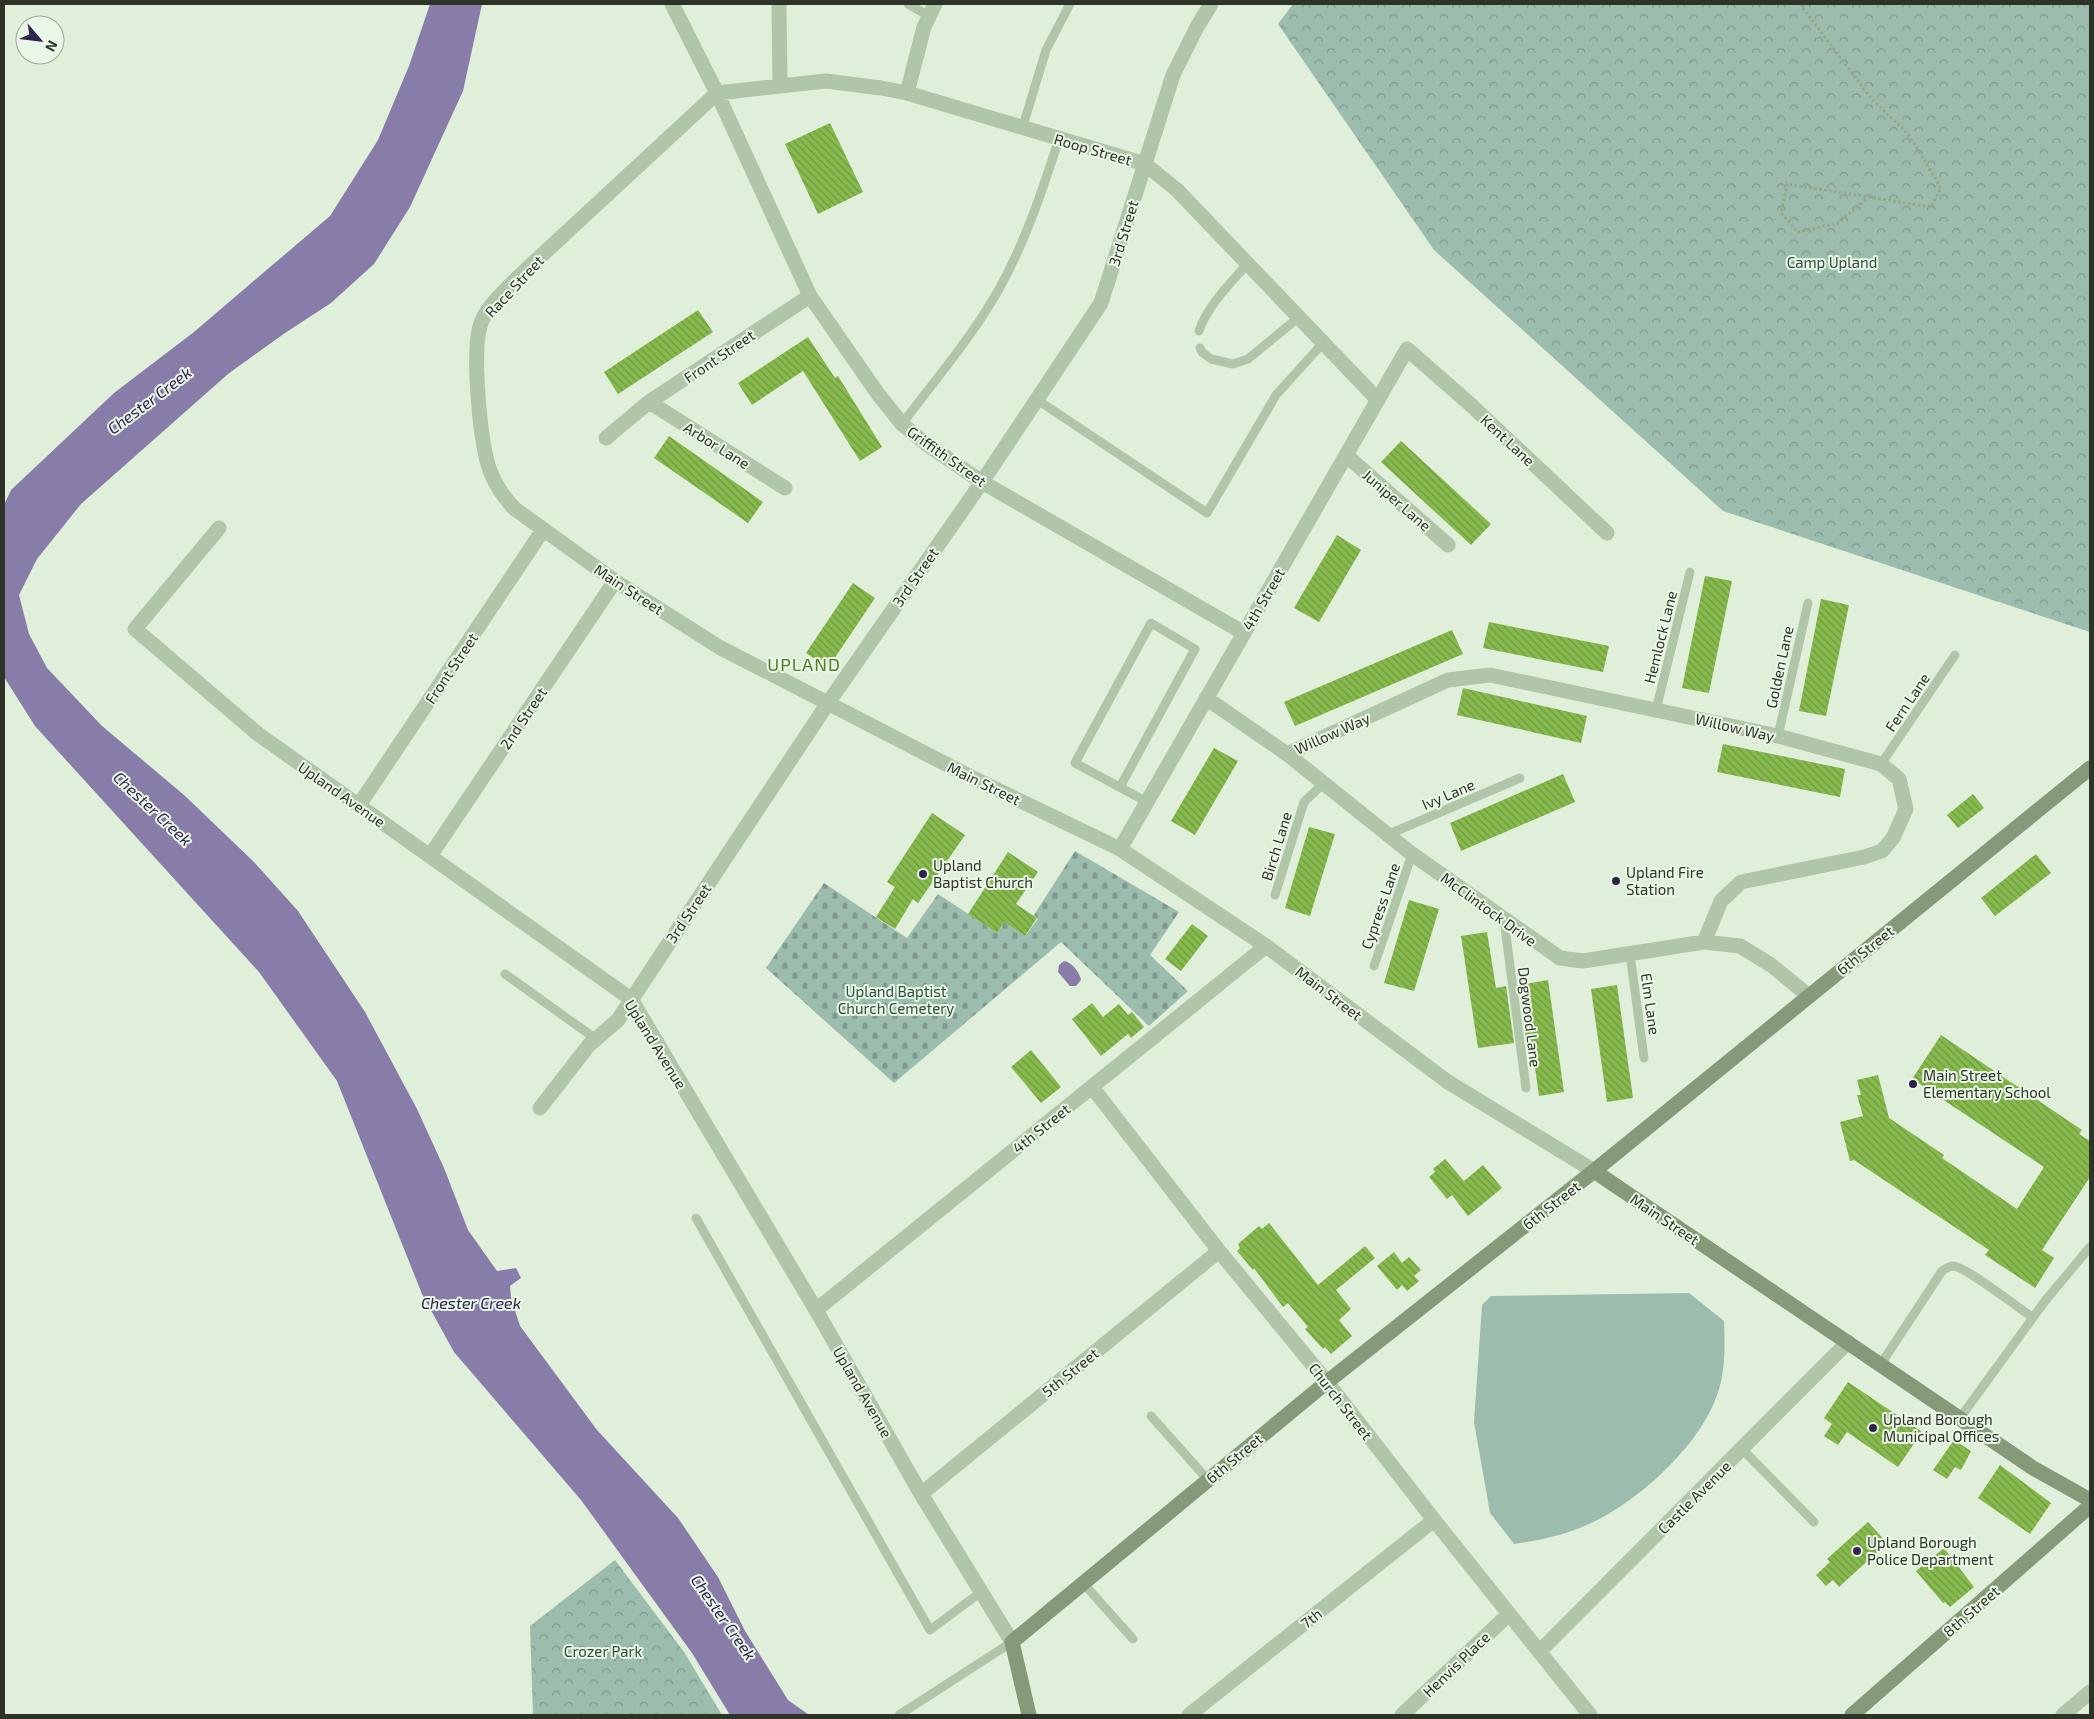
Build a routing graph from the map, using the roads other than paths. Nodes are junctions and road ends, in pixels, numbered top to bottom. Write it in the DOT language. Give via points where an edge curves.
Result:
graph roads {
  1 [pos="672,4"];
  2 [pos="779,4"];
  3 [pos="908,4"];
  4 [pos="1070,4"];
  5 [pos="1211,4"];
  6 [pos="932,10"];
  7 [pos="780,85"];
  8 [pos="717,93"];
  9 [pos="907,93"];
  10 [pos="1022,129"];
  11 [pos="1059,139"];
  12 [pos="1145,164"];
  13 [pos="1248,263"];
  14 [pos="810,296"];
  15 [pos="1299,317"];
  16 [pos="1198,331"];
  17 [pos="1324,343"];
  18 [pos="1200,348"];
  19 [pos="1407,349"];
  20 [pos="1036,399"];
  21 [pos="1378,400"];
  22 [pos="649,402"];
  23 [pos="902,424"];
  24 [pos="606,438"];
  25 [pos="1347,456"];
  26 [pos="982,482"];
  27 [pos="785,488"];
  28 [pos="219,528"];
  29 [pos="543,530"];
  30 [pos="1607,533"];
  31 [pos="1448,545"];
  32 [pos="1690,572"];
  33 [pos="615,581"];
  34 [pos="1808,603"];
  35 [pos="1244,633"];
  36 [pos="1955,655"];
  37 [pos="1206,698"];
  38 [pos="828,703"];
  39 [pos="1656,710"];
  40 [pos="1778,736"];
  41 [pos="1287,754"];
  42 [pos="1881,764"];
  43 [pos="2090,768"];
  44 [pos="1520,778"];
  45 [pos="1324,783"];
  46 [pos="1120,787"];
  47 [pos="1147,802"];
  48 [pos="359,805"];
  49 [pos="1387,835"];
  50 [pos="1120,849"];
  51 [pos="1412,854"];
  52 [pos="430,856"];
  53 [pos="1275,895"];
  54 [pos="1504,920"];
  55 [pos="1704,942"];
  56 [pos="1266,946"];
  57 [pos="1630,954"];
  58 [pos="1374,966"];
  59 [pos="505,974"];
  60 [pos="1809,996"];
  61 [pos="631,998"];
  62 [pos="596,1039"];
  63 [pos="1644,1058"];
  64 [pos="1092,1087"];
  65 [pos="1526,1088"];
  66 [pos="540,1108"];
  67 [pos="1594,1171"];
  68 [pos="696,1218"];
  69 [pos="2090,1247"];
  70 [pos="1219,1251"];
  71 [pos="816,1310"];
  72 [pos="2032,1318"];
  73 [pos="1848,1342"];
  74 [pos="1881,1364"];
  75 [pos="1327,1382"];
  76 [pos="1151,1416"];
  77 [pos="1960,1418"];
  78 [pos="1742,1449"];
  79 [pos="1208,1480"];
  80 [pos="921,1494"];
  81 [pos="2090,1500"];
  82 [pos="2090,1506"];
  83 [pos="1434,1520"];
  84 [pos="1814,1522"];
  85 [pos="1083,1583"];
  86 [pos="981,1592"];
  87 [pos="1509,1614"];
  88 [pos="1133,1639"];
  89 [pos="1012,1642"];
  90 [pos="1539,1652"];
  91 [pos="2090,1692"];
  92 [pos="899,1715"];
  93 [pos="1029,1715"];
  94 [pos="1189,1715"];
  95 [pos="1402,1715"];
  96 [pos="1590,1715"];
  97 [pos="1852,1715"];
  98 [pos="2063,1715"];
  1 -- 8 [label="street, Griffith Street"];
  2 -- 7 [label="street"];
  3 -- 6 [label="lane"];
  4 -- 10 [label="lane" via="1046,50"];
  5 -- 12 [label="street, 3rd Street" via="1173,75"];
  6 -- 9 [label="street"];
  7 -- 8 [label="street, Roop Street"];
  7 -- 9 [label="street, Roop Street" via="826,81"];
  8 -- 14 [label="street, Griffith Street"];
  8 -- 29 [label="street, Race Street" via="515,280 488,309 480,324 476,346 477,372 490,469 514,510"];
  9 -- 10 [label="street, Roop Street"];
  10 -- 11 [label="street, Roop Street"];
  11 -- 12 [label="street, Roop Street"];
  11 -- 23 [label="lane" via="1037,205 1007,275 974,328"];
  12 -- 13 [label="street, Roop Street" via="1177,190"];
  12 -- 20 [label="street, 3rd Street" via="1102,303"];
  13 -- 15 [label="street, Roop Street"];
  13 -- 16 [label="lane"];
  14 -- 22 [label="street, Front Street"];
  14 -- 23 [label="street, Griffith Street"];
  15 -- 17 [label="street, Roop Street"];
  15 -- 18 [label="lane" via="1248,359 1233,364 1211,359"];
  17 -- 20 [label="lane" via="1276,395 1207,512"];
  17 -- 21 [label="street, Roop Street"];
  19 -- 21 [label="street, 4th Street"];
  19 -- 30 [label="street, Kent Lane" via="1471,404"];
  20 -- 26 [label="street, 3rd Street"];
  21 -- 25 [label="street, 4th Street"];
  22 -- 24 [label="street, Front Street"];
  22 -- 27 [label="street, Arbor Lane"];
  23 -- 26 [label="street, Griffith Street"];
  25 -- 31 [label="street, Juniper Lane"];
  25 -- 35 [label="street, 4th Street"];
  26 -- 35 [label="street, Griffith Street"];
  26 -- 38 [label="street, 3rd Street"];
  28 -- 48 [label="street, Upland Avenue" via="135,629 258,734"];
  29 -- 33 [label="street, Main Street"];
  29 -- 48 [label="street, Front Street"];
  32 -- 39 [label="lane, Hemlock Lane"];
  33 -- 38 [label="street, Main Street" via="719,647"];
  33 -- 52 [label="street, 2nd Street"];
  34 -- 40 [label="lane, Golden Lane"];
  35 -- 37 [label="street, 4th Street"];
  36 -- 42 [label="lane, Fern Lane"];
  37 -- 41 [label="street, McClintock Drive"];
  37 -- 47 [label="street, 4th Street"];
  38 -- 50 [label="street, Main Street"];
  38 -- 61 [label="street, 3rd Street"];
  39 -- 40 [label="street, Willow Way"];
  39 -- 41 [label="street, Willow Way" via="1490,675 1448,680"];
  40 -- 42 [label="street, Willow Way"];
  41 -- 45 [label="street, McClintock Drive"];
  42 -- 55 [label="street, Willow Way" via="1898,779 1906,809 1893,838 1882,851 1740,882 1721,900"];
  43 -- 60 [label="street, 6th Street"];
  44 -- 49 [label="lane, Ivy Lane"];
  45 -- 49 [label="street, McClintock Drive"];
  45 -- 53 [label="lane, Birch Lane" via="1304,802"];
  46 -- 46 [label="lane" via="1076,763 1151,623 1195,649"];
  46 -- 47 [label="lane"];
  47 -- 50 [label="street, 4th Street"];
  48 -- 52 [label="street, Upland Avenue"];
  49 -- 51 [label="street, McClintock Drive"];
  50 -- 56 [label="street, Main Street"];
  51 -- 54 [label="street, McClintock Drive"];
  51 -- 58 [label="lane, Cypress Lane"];
  52 -- 61 [label="street, Upland Avenue"];
  54 -- 57 [label="street, McClintock Drive" via="1552,954 1567,960 1583,961"];
  54 -- 65 [label="lane, Dogwood Lane"];
  55 -- 57 [label="street, McClintock Drive"];
  55 -- 60 [label="street, McClintock Drive" via="1740,946 1771,965"];
  56 -- 64 [label="street, 4th Street"];
  56 -- 67 [label="street, Main Street" via="1448,1082"];
  57 -- 63 [label="lane, Elm Lane"];
  59 -- 62 [label="lane"];
  60 -- 67 [label="street, 6th Street"];
  61 -- 62 [label="street, 3rd Street" via="618,1020"];
  61 -- 71 [label="street, Upland Avenue"];
  62 -- 66 [label="street, 3rd Street"];
  64 -- 70 [label="street, Church Street"];
  64 -- 71 [label="street, 4th Street"];
  67 -- 73 [label="street, Main Street"];
  67 -- 75 [label="street, 6th Street"];
  68 -- 86 [label="lane" via="930,1630"];
  69 -- 72 [label="lane"];
  70 -- 75 [label="street, Church Street"];
  70 -- 80 [label="street, 5th Street"];
  71 -- 80 [label="street, Upland Avenue"];
  72 -- 74 [label="lane" via="1966,1272 1948,1267 1942,1271"];
  72 -- 77 [label="lane"];
  73 -- 74 [label="street, Main Street"];
  73 -- 78 [label="street, Castle Avenue"];
  74 -- 77 [label="street, Main Street"];
  75 -- 79 [label="street, 6th Street"];
  75 -- 83 [label="street, Church Street"];
  76 -- 79 [label="lane"];
  77 -- 81 [label="street, Main Street" via="2033,1468"];
  78 -- 84 [label="lane"];
  78 -- 90 [label="street, Castle Avenue"];
  79 -- 85 [label="street, 6th Street"];
  80 -- 86 [label="street, Upland Avenue"];
  82 -- 97 [label="street, 8th Street"];
  83 -- 87 [label="street, Church Street"];
  83 -- 94 [label="street, 7th"];
  85 -- 88 [label="lane"];
  85 -- 89 [label="street, 6th Street"];
  86 -- 89 [label="street, Upland Avenue"];
  87 -- 90 [label="street, Church Street"];
  87 -- 95 [label="street, Henvis Place"];
  89 -- 92 [label="lane"];
  89 -- 93 [label="street, Upland Avenue"];
  90 -- 96 [label="street, Church Street"];
  91 -- 98 [label="street"];
}
